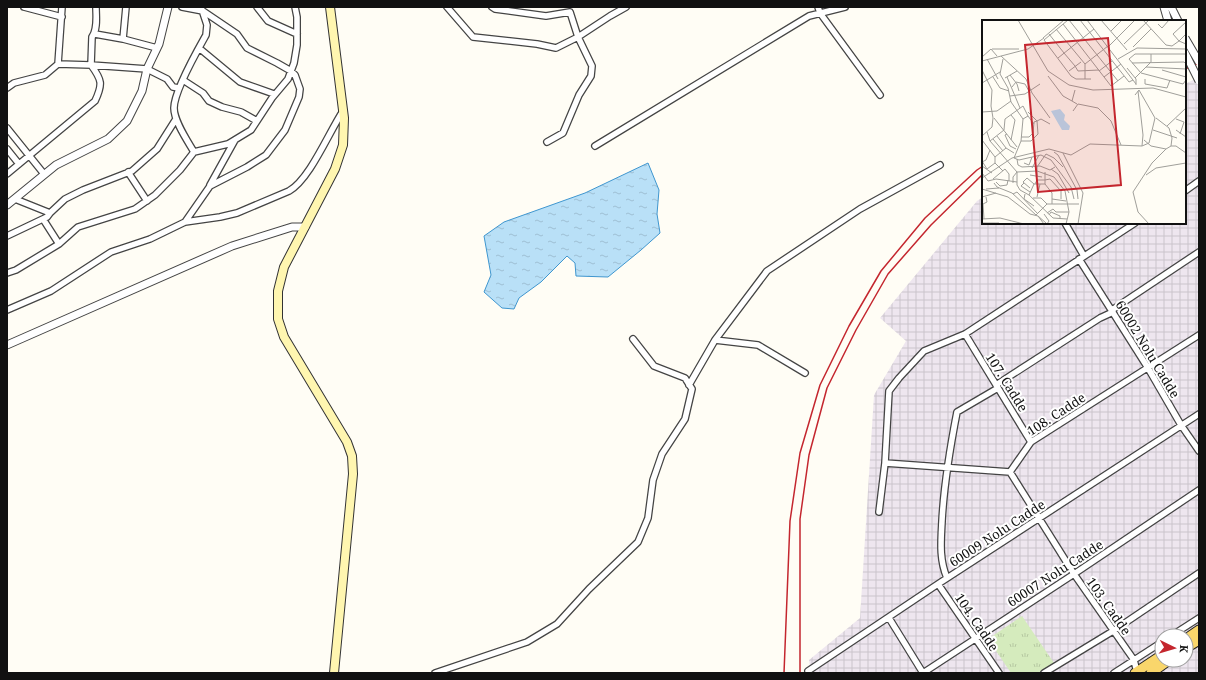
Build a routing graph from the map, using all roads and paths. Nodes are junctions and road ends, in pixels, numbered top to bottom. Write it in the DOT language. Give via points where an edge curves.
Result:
graph roads {
  1 [pos="24,7"];
  2 [pos="62,7"];
  3 [pos="96,7"];
  4 [pos="126,7"];
  5 [pos="168,7"];
  6 [pos="182,7"];
  7 [pos="257,7"];
  8 [pos="295,7"];
  9 [pos="330,7"];
  10 [pos="447,7"];
  11 [pos="492,7"];
  12 [pos="567,7"];
  13 [pos="626,7"];
  14 [pos="818,7"];
  15 [pos="845,7"];
  16 [pos="1164,7"];
  17 [pos="1171,7"];
  18 [pos="202,9"];
  19 [pos="820,13"];
  20 [pos="556,14"];
  21 [pos="62,17"];
  22 [pos="1168,20"];
  23 [pos="1178,20"];
  24 [pos="94,34"];
  25 [pos="297,34"];
  26 [pos="578,37"];
  27 [pos="123,39"];
  28 [pos="1186,40"];
  29 [pos="157,48"];
  30 [pos="199,48"];
  31 [pos="1186,56"];
  32 [pos="1199,62"];
  33 [pos="58,64"];
  34 [pos="91,65"];
  35 [pos="147,69"];
  36 [pos="291,71"];
  37 [pos="183,80"];
  38 [pos="1199,81"];
  39 [pos="7,88"];
  40 [pos="179,88"];
  41 [pos="274,94"];
  42 [pos="880,95"];
  43 [pos="343,111"];
  44 [pos="176,119"];
  45 [pos="257,121"];
  46 [pos="7,128"];
  47 [pos="235,140"];
  48 [pos="548,142"];
  49 [pos="595,146"];
  50 [pos="7,149"];
  51 [pos="194,152"];
  52 [pos="30,156"];
  53 [pos="19,164"];
  54 [pos="940,165"];
  55 [pos="128,172"];
  56 [pos="7,174"];
  57 [pos="44,174"];
  58 [pos="1199,180"];
  59 [pos="210,186"];
  60 [pos="1186,190"];
  61 [pos="16,199"];
  62 [pos="147,201"];
  63 [pos="7,205"];
  64 [pos="50,213"];
  65 [pos="43,219"];
  66 [pos="185,222"];
  67 [pos="1066,224"];
  68 [pos="1133,224"];
  69 [pos="305,227"];
  70 [pos="7,236"];
  71 [pos="59,244"];
  72 [pos="1199,252"];
  73 [pos="1082,257"];
  74 [pos="7,273"];
  75 [pos="7,310"];
  76 [pos="1112,311"];
  77 [pos="965,334"];
  78 [pos="1199,334"];
  79 [pos="633,339"];
  80 [pos="715,340"];
  81 [pos="7,345"];
  82 [pos="1148,368"];
  83 [pos="805,374"];
  84 [pos="689,385"];
  85 [pos="997,387"];
  86 [pos="1199,414"];
  87 [pos="1181,425"];
  88 [pos="1031,442"];
  89 [pos="1199,451"];
  90 [pos="885,463"];
  91 [pos="947,467"];
  92 [pos="1010,472"];
  93 [pos="1199,490"];
  94 [pos="879,512"];
  95 [pos="1039,519"];
  96 [pos="1199,573"];
  97 [pos="1074,574"];
  98 [pos="947,578"];
  99 [pos="938,584"];
  100 [pos="889,618"];
  101 [pos="1199,618"];
  102 [pos="1183,628"];
  103 [pos="1113,631"];
  104 [pos="975,639"];
  105 [pos="1154,647"];
  106 [pos="1134,660"];
  107 [pos="1154,661"];
  108 [pos="809,672"];
  109 [pos="334,673"];
  110 [pos="435,673"];
  111 [pos="923,673"];
  112 [pos="999,673"];
  113 [pos="1044,673"];
  114 [pos="1114,673"];
  115 [pos="1136,673"];
  1 -- 21 [label="street"];
  2 -- 21 [label="street"];
  3 -- 24 [label="street"];
  4 -- 27 [label="street"];
  5 -- 29 [label="street"];
  6 -- 18 [label="street"];
  7 -- 25 [label="street" via="268,21"];
  8 -- 25 [label="street" via="298,17"];
  9 -- 43 [label="main road"];
  10 -- 26 [label="street" via="473,37 556,48"];
  11 -- 20 [label="street" via="546,16"];
  12 -- 20 [label="street"];
  13 -- 26 [label="street"];
  14 -- 19 [label="street"];
  15 -- 19 [label="street"];
  16 -- 22 [label="street"];
  17 -- 23 [label="street"];
  18 -- 30 [label="street" via="207,25 206,34"];
  18 -- 36 [label="street" via="238,34 248,48"];
  19 -- 42 [label="street"];
  19 -- 49 [label="street" via="809,16"];
  20 -- 26 [label="street" via="570,12"];
  21 -- 33 [label="street"];
  24 -- 27 [label="street"];
  24 -- 34 [label="street"];
  25 -- 36 [label="street"];
  26 -- 48 [label="street" via="592,66 591,76 578,95 563,133"];
  27 -- 29 [label="street"];
  28 -- 32 [label="street, bridge"];
  29 -- 35 [label="street"];
  30 -- 37 [label="street"];
  30 -- 41 [label="street" via="240,82"];
  31 -- 38 [label="street, bridge"];
  33 -- 34 [label="street"];
  33 -- 39 [label="street" via="45,75 14,83"];
  34 -- 35 [label="street"];
  34 -- 52 [label="street" via="99,76 100,89 95,101"];
  35 -- 40 [label="street"];
  35 -- 57 [label="street" via="142,90 128,121 108,139 56,165"];
  36 -- 41 [label="street" via="288,79"];
  36 -- 59 [label="street" via="300,89 285,130 266,155"];
  37 -- 40 [label="street"];
  37 -- 45 [label="street" via="204,93 209,100"];
  40 -- 44 [label="street" via="174,108"];
  41 -- 45 [label="street"];
  43 -- 66 [label="street" via="295,188 238,213"];
  43 -- 69 [label="main road" via="343,145 335,169"];
  44 -- 51 [label="street"];
  44 -- 55 [label="street" via="157,149"];
  45 -- 47 [label="street" via="251,130"];
  46 -- 52 [label="street"];
  47 -- 51 [label="street"];
  47 -- 59 [label="street"];
  50 -- 53 [label="street"];
  51 -- 62 [label="street" via="180,170"];
  52 -- 53 [label="street"];
  52 -- 57 [label="street"];
  53 -- 56 [label="street"];
  54 -- 80 [label="street" via="860,209 767,271"];
  55 -- 62 [label="street"];
  55 -- 64 [label="street" via="66,199"];
  57 -- 61 [label="street"];
  58 -- 60 [label="street"];
  59 -- 66 [label="street"];
  61 -- 63 [label="street"];
  61 -- 64 [label="street"];
  62 -- 71 [label="street" via="135,209 78,227"];
  64 -- 65 [label="street"];
  65 -- 70 [label="street"];
  65 -- 71 [label="street"];
  66 -- 75 [label="street" via="150,239 111,252 52,291"];
  67 -- 73 [label="street, 60002 Nolu Cadde"];
  68 -- 73 [label="street"];
  69 -- 81 [label="street" via="292,227 232,246"];
  69 -- 109 [label="main road" via="284,267 278,291 278,319 284,337 348,442 352,456"];
  71 -- 74 [label="street"];
  72 -- 76 [label="street"];
  73 -- 76 [label="street, 60002 Nolu Cadde"];
  73 -- 77 [label="street"];
  76 -- 82 [label="street, 60002 Nolu Cadde"];
  76 -- 85 [label="street"];
  77 -- 85 [label="street, 107. Cadde"];
  77 -- 90 [label="street" via="924,352 889,391"];
  78 -- 82 [label="street, 108. Cadde"];
  79 -- 84 [label="street" via="654,366 685,378"];
  80 -- 83 [label="street" via="758,345"];
  80 -- 84 [label="street"];
  82 -- 87 [label="street, 60002 Nolu Cadde"];
  82 -- 88 [label="street, 108. Cadde"];
  84 -- 110 [label="street" via="692,389 685,419 662,454 654,480 648,518 638,542 557,624 527,642"];
  85 -- 88 [label="street, 107. Cadde"];
  85 -- 91 [label="street" via="956,412"];
  86 -- 87 [label="street, 60009 Nolu Cadde"];
  87 -- 89 [label="street, 60002 Nolu Cadde"];
  87 -- 95 [label="street, 60009 Nolu Cadde"];
  88 -- 92 [label="street, 108. Cadde"];
  90 -- 91 [label="street"];
  90 -- 94 [label="street"];
  91 -- 92 [label="street"];
  91 -- 98 [label="street" via="940,548"];
  92 -- 95 [label="street, 103. Cadde"];
  93 -- 97 [label="street, 60007 Nolu Cadde"];
  95 -- 97 [label="street, 103. Cadde"];
  95 -- 98 [label="street, 60009 Nolu Cadde"];
  96 -- 103 [label="street"];
  97 -- 103 [label="street, 103. Cadde"];
  97 -- 104 [label="street, 60007 Nolu Cadde"];
  98 -- 99 [label="street, 60009 Nolu Cadde"];
  99 -- 100 [label="street, 60009 Nolu Cadde"];
  99 -- 104 [label="street, 104. Cadde"];
  100 -- 108 [label="street, 60009 Nolu Cadde"];
  100 -- 111 [label="street"];
  101 -- 102 [label="street"];
  103 -- 106 [label="street, 103. Cadde"];
  103 -- 113 [label="street"];
  104 -- 111 [label="street, 60007 Nolu Cadde"];
  104 -- 112 [label="street, 104. Cadde"];
  105 -- 106 [label="street"];
  106 -- 114 [label="street"];
  106 -- 115 [label="street, 103. Cadde"];
  107 -- 115 [label="main road"];
}
